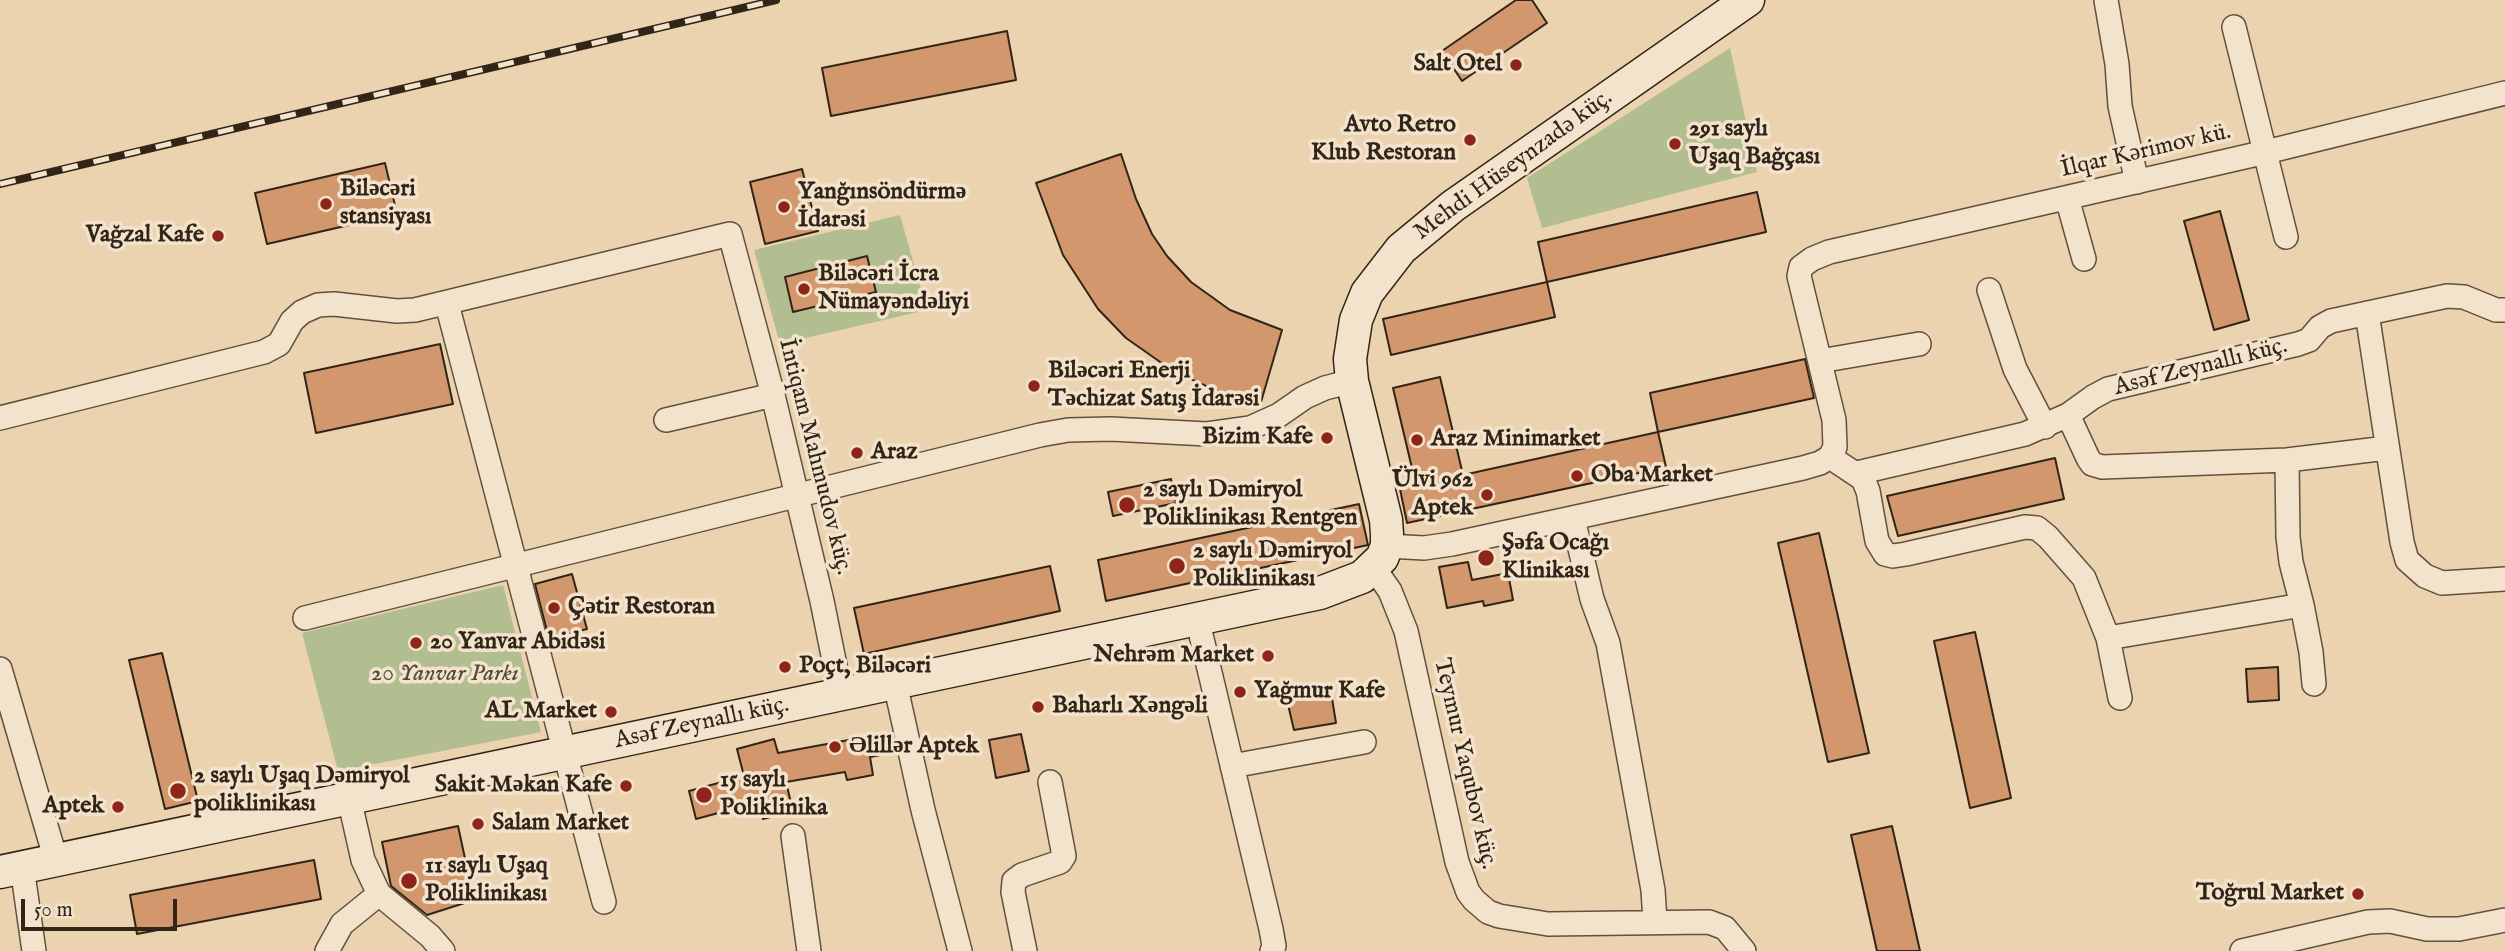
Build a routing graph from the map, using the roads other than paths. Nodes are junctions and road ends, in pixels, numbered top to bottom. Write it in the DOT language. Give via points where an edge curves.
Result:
graph roads {
  1 [pos="1748,0"];
  2 [pos="2106,0"];
  3 [pos="2234,27"];
  4 [pos="2505,93"];
  5 [pos="2266,152"];
  6 [pos="2137,182"];
  7 [pos="2067,198"];
  8 [pos="2286,237"];
  9 [pos="2084,259"];
  10 [pos="1989,290"];
  11 [pos="447,304"];
  12 [pos="2505,310"];
  13 [pos="2367,313"];
  14 [pos="1920,344"];
  15 [pos="1820,361"];
  16 [pos="1352,381"];
  17 [pos="773,395"];
  18 [pos="2068,415"];
  19 [pos="0,418"];
  20 [pos="666,420"];
  21 [pos="2045,426"];
  22 [pos="2387,448"];
  23 [pos="1830,457"];
  24 [pos="2287,460"];
  25 [pos="1857,473"];
  26 [pos="796,495"];
  27 [pos="1573,519"];
  28 [pos="1380,557"];
  29 [pos="515,566"];
  30 [pos="2505,579"];
  31 [pos="2302,606"];
  32 [pos="306,618"];
  33 [pos="1197,618"];
  34 [pos="2108,638"];
  35 [pos="0,669"];
  36 [pos="895,683"];
  37 [pos="2314,684"];
  38 [pos="841,695"];
  39 [pos="2120,698"];
  40 [pos="1364,742"];
  41 [pos="564,753"];
  42 [pos="1232,766"];
  43 [pos="1050,782"];
  44 [pos="349,798"];
  45 [pos="793,835"];
  46 [pos="56,860"];
  47 [pos="11,870"];
  48 [pos="380,894"];
  49 [pos="604,902"];
  50 [pos="2505,920"];
  51 [pos="1656,921"];
  52 [pos="2429,940"];
  53 [pos="34,951"];
  54 [pos="327,951"];
  55 [pos="443,951"];
  56 [pos="809,951"];
  57 [pos="960,951"];
  58 [pos="1025,951"];
  59 [pos="1272,951"];
  60 [pos="1744,951"];
  61 [pos="2242,951"];
  1 -- 16 [label="main road, Mehdi Hüseynzadə küç." via="1453,206 1401,249 1367,293 1356,320"];
  2 -- 6 [label="street" via="2120,106"];
  3 -- 5 [label="street"];
  4 -- 5 [label="street, İlqar Kərimov kü."];
  5 -- 6 [label="street, İlqar Kərimov kü."];
  5 -- 8 [label="street"];
  6 -- 7 [label="street, İlqar Kərimov kü."];
  7 -- 9 [label="street"];
  7 -- 15 [label="street, İlqar Kərimov kü." via="1812,259 1801,267 1800,290"];
  10 -- 21 [label="street" via="2015,369"];
  11 -- 17 [label="street, İntiqam Mahmudov küç." via="730,234"];
  11 -- 19 [label="street" via="397,311 318,305 302,312 279,344 264,352"];
  11 -- 29 [label="street"];
  12 -- 13 [label="street, Asəf Zeynallı küç." via="2447,296"];
  13 -- 18 [label="street, Asəf Zeynallı küç." via="2330,321 2298,344 2118,386"];
  13 -- 22 [label="street"];
  14 -- 15 [label="street"];
  15 -- 23 [label="street" via="1836,436"];
  16 -- 26 [label="street" via="1325,388 1250,428 1207,434 1068,430"];
  16 -- 28 [label="main road" via="1386,520"];
  17 -- 20 [label="street"];
  17 -- 26 [label="street, İntiqam Mahmudov küç."];
  18 -- 21 [label="street, Asəf Zeynallı küç."];
  18 -- 24 [label="street" via="2088,458 2102,467"];
  21 -- 25 [label="street, Asəf Zeynallı küç."];
  22 -- 24 [label="street"];
  22 -- 30 [label="street" via="2402,542 2414,569 2442,583"];
  23 -- 25 [label="street"];
  23 -- 27 [label="street" via="1803,468"];
  24 -- 31 [label="street" via="2288,537"];
  25 -- 34 [label="street" via="1868,491 1877,541 1885,554 1906,554 2037,528 2084,578"];
  26 -- 29 [label="street"];
  26 -- 38 [label="street, İntiqam Mahmudov küç."];
  27 -- 28 [label="street"];
  27 -- 51 [label="street" via="1608,643"];
  28 -- 33 [label="main road, Asəf Zeynallı küç." via="1362,577 1347,584"];
  28 -- 51 [label="street, Teymur Yaqubov küç." via="1406,631 1457,862 1474,900 1488,912 1528,922"];
  29 -- 32 [label="street"];
  29 -- 41 [label="street"];
  31 -- 34 [label="street"];
  31 -- 37 [label="street"];
  33 -- 36 [label="main road, Asəf Zeynallı küç."];
  33 -- 42 [label="street"];
  34 -- 39 [label="street"];
  35 -- 46 [label="street"];
  36 -- 38 [label="main road, Asəf Zeynallı küç."];
  36 -- 57 [label="street"];
  38 -- 41 [label="main road, Asəf Zeynallı küç."];
  40 -- 42 [label="street"];
  41 -- 44 [label="main road, Asəf Zeynallı küç."];
  41 -- 49 [label="street"];
  42 -- 59 [label="street" via="1271,929"];
  43 -- 58 [label="street" via="1064,856 1060,862 1014,881"];
  44 -- 46 [label="main road, Asəf Zeynallı küç."];
  44 -- 48 [label="street" via="363,860"];
  45 -- 56 [label="street"];
  46 -- 47 [label="main road, Asəf Zeynallı küç."];
  47 -- 53 [label="street"];
  48 -- 54 [label="street" via="342,923"];
  48 -- 55 [label="street"];
  50 -- 52 [label="street"];
  51 -- 60 [label="street, Teymur Yaqubov küç." via="1715,923 1732,934"];
  52 -- 61 [label="street" via="2390,921 2368,922"];
}
